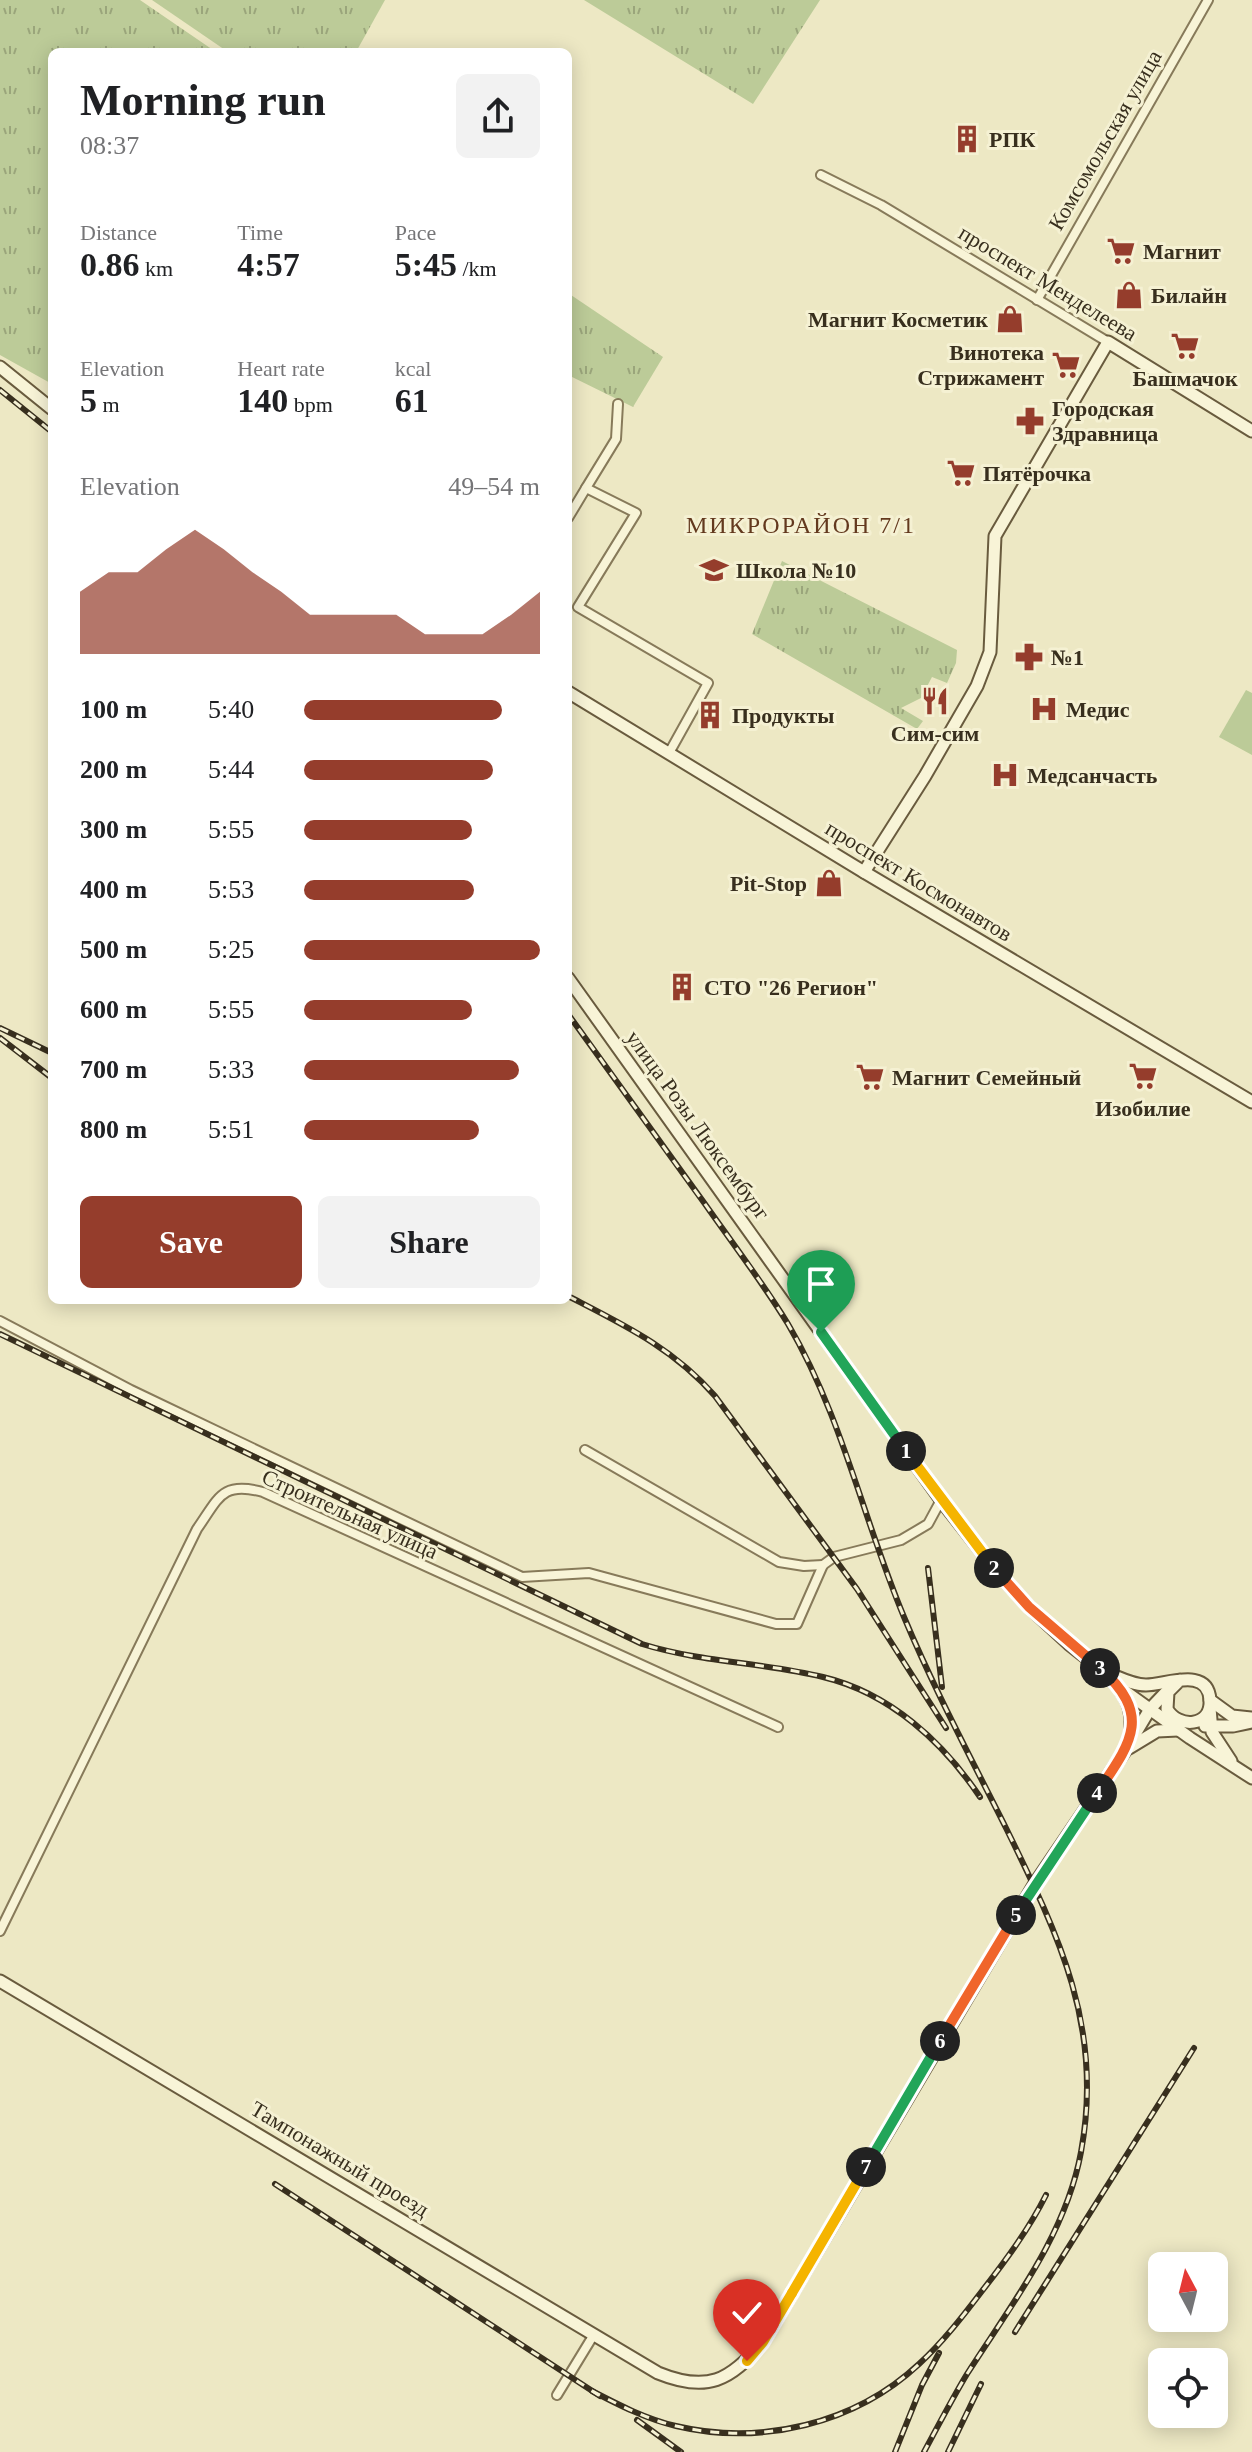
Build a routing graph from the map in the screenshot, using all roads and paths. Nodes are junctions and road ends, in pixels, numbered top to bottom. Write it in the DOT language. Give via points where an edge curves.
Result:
graph roads {
  1 [pos="1208,0"];
  2 [pos="821,175"];
  3 [pos="1037,300"];
  4 [pos="1108,342"];
  5 [pos="0,367"];
  6 [pos="618,404"];
  7 [pos="48,406"];
  8 [pos="1252,431"];
  9 [pos="586,488"];
  10 [pos="572,511"];
  11 [pos="572,694"];
  12 [pos="669,753"];
  13 [pos="864,872"];
  14 [pos="572,984"];
  15 [pos="1252,1102"];
  16 [pos="0,1321"];
  17 [pos="585,1450"];
  18 [pos="941,1500"];
  19 [pos="823,1565"];
  20 [pos="1102,1670"];
  21 [pos="1180,1680"];
  22 [pos="1119,1687"];
  23 [pos="1169,1689"];
  24 [pos="1210,1703"];
  25 [pos="1150,1709"];
  26 [pos="1252,1720"];
  27 [pos="1211,1726"];
  28 [pos="778,1727"];
  29 [pos="1184,1727"];
  30 [pos="1127,1747"];
  31 [pos="1237,1767"];
  32 [pos="1252,1778"];
  33 [pos="0,1931"];
  34 [pos="0,1981"];
  35 [pos="593,2336"];
  36 [pos="557,2395"];
  1 -- 3 [label="street, Комсомольская улица"];
  2 -- 3 [label="street, проспект Менделеева" via="881,205"];
  3 -- 4 [label="street, проспект Менделеева"];
  4 -- 8 [label="main road, проспект Менделеева"];
  4 -- 13 [label="main road" via="994,539 992,637 977,686"];
  5 -- 7 [label="main road"];
  6 -- 9 [label="street" via="616,439"];
  9 -- 10 [label="street"];
  9 -- 12 [label="street" via="636,513 578,607 708,683"];
  11 -- 12 [label="main road, проспект Космонавтов"];
  12 -- 13 [label="main road, проспект Космонавтов"];
  13 -- 15 [label="main road, проспект Космонавтов"];
  14 -- 18 [label="main road, улица Розы Люксембург"];
  16 -- 19 [label="street" via="131,1390 522,1577 589,1573 776,1624 797,1624"];
  17 -- 19 [label="street" via="779,1562"];
  18 -- 19 [label="street" via="928,1524 901,1540 834,1557"];
  18 -- 20 [label="main road, улица Розы Люксембург" via="1029,1607"];
  20 -- 21 [label="main road" via="1140,1685"];
  20 -- 22 [label="main road, улица Розы Люксембург"];
  21 -- 23 [label="main road"];
  21 -- 24 [label="main road" via="1200,1683"];
  22 -- 25 [label="main road, улица Розы Люксембург"];
  22 -- 30 [label="main road" via="1130,1707"];
  23 -- 25 [label="main road, Тампонажный проезд"];
  23 -- 29 [label="main road" via="1170,1715"];
  24 -- 26 [label="main road"];
  24 -- 27 [label="main road"];
  24 -- 29 [label="main road" via="1203,1718"];
  25 -- 29 [label="main road, улица Розы Люксембург"];
  25 -- 30 [label="main road, Тампонажный проезд"];
  26 -- 27 [label="main road" via="1241,1726"];
  27 -- 29 [label="main road"];
  27 -- 31 [label="main road"];
  28 -- 33 [label="street, Строительная улица" via="241,1486 222,1494 197,1529"];
  29 -- 30 [label="main road" via="1157,1731"];
  29 -- 31 [label="main road, улица Розы Люксембург"];
  30 -- 35 [label="main road, Тампонажный проезд" via="1034,1885 747,2361 727,2375 682,2383"];
  31 -- 32 [label="main road, улица Розы Люксембург"];
  34 -- 35 [label="main road, Тампонажный проезд"];
  35 -- 36 [label="street"];
}
